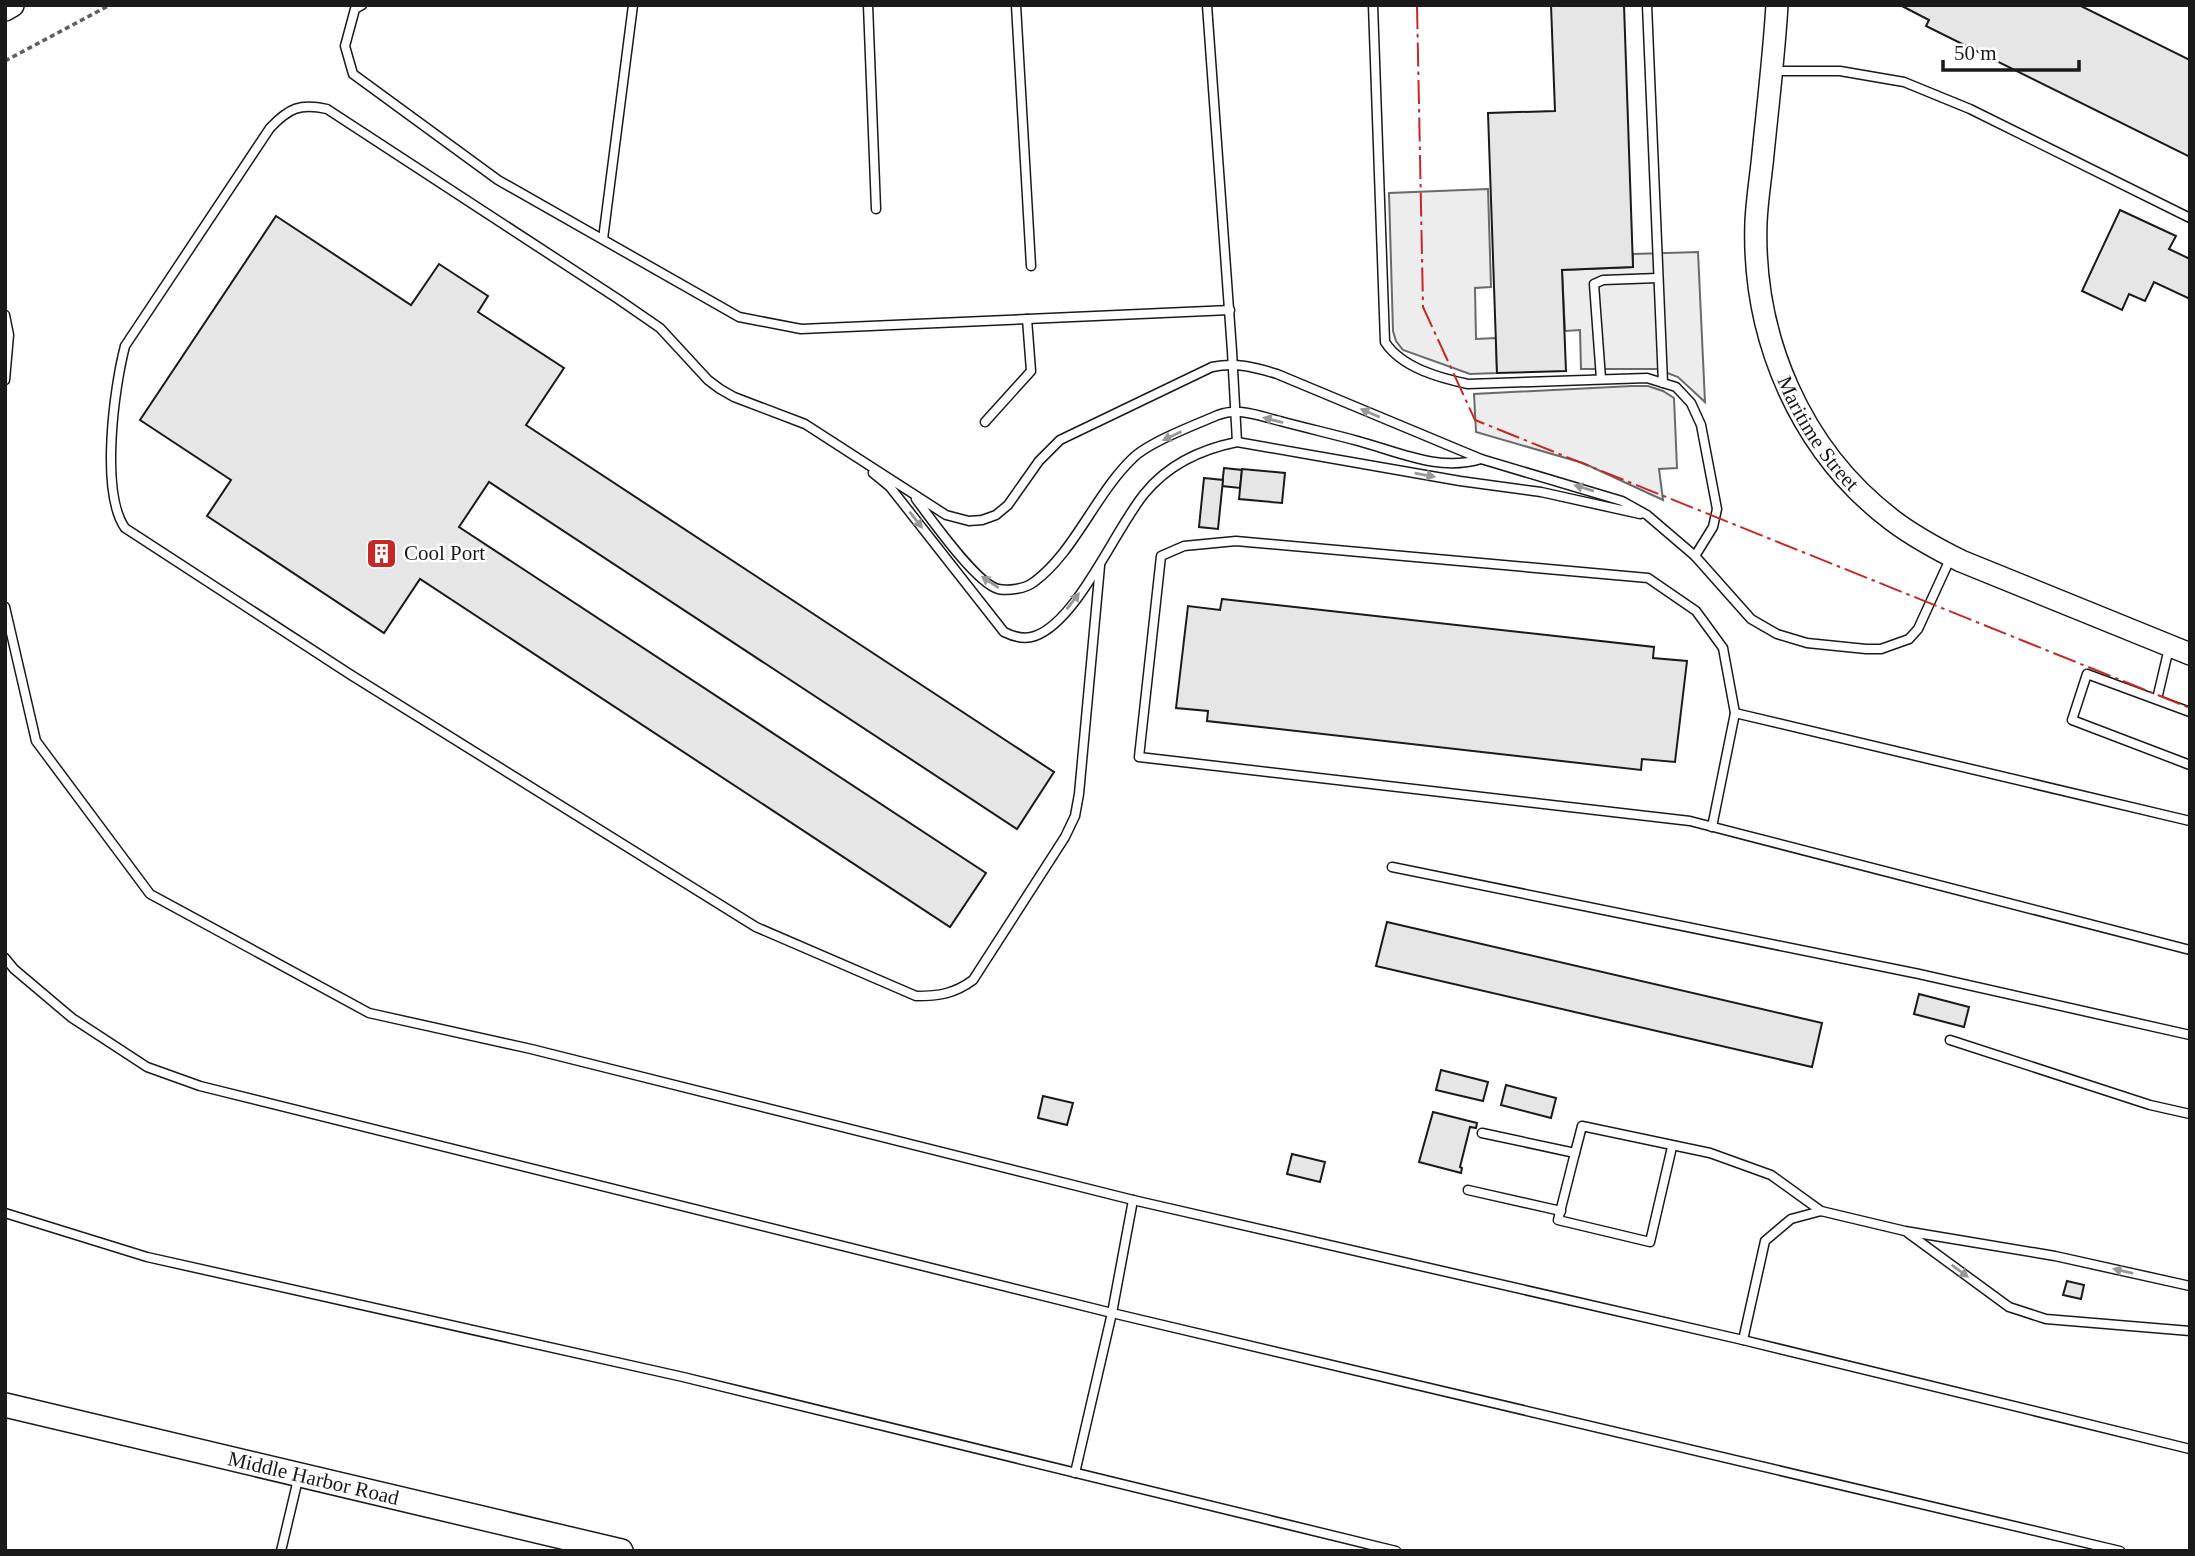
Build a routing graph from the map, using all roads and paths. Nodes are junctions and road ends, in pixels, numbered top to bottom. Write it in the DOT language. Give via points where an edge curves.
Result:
graph roads {
  1 [pos="12,5"];
  2 [pos="110,5"];
  3 [pos="362,5"];
  4 [pos="633,5"];
  5 [pos="868,5"];
  6 [pos="1016,5"];
  7 [pos="1207,5"];
  8 [pos="1373,5"];
  9 [pos="1647,5"];
  10 [pos="1777,5"];
  11 [pos="5,9"];
  12 [pos="5,61"];
  13 [pos="1772,71"];
  14 [pos="876,209"];
  15 [pos="2190,218"];
  16 [pos="603,239"];
  17 [pos="1031,266"];
  18 [pos="1658,278"];
  19 [pos="1230,310"];
  20 [pos="5,315"];
  21 [pos="1027,319"];
  22 [pos="1233,364"];
  23 [pos="1601,379"];
  24 [pos="5,380"];
  25 [pos="1662,383"];
  26 [pos="1235,410"];
  27 [pos="985,422"];
  28 [pos="1237,442"];
  29 [pos="852,453"];
  30 [pos="1482,459"];
  31 [pos="910,493"];
  32 [pos="1647,515"];
  33 [pos="1695,556"];
  34 [pos="1951,556"];
  35 [pos="1100,566"];
  36 [pos="5,607"];
  37 [pos="2170,645"];
  38 [pos="2190,653"];
  39 [pos="2157,699"];
  40 [pos="2190,712"];
  41 [pos="1735,713"];
  42 [pos="2190,765"];
  43 [pos="2190,821"];
  44 [pos="1712,827"];
  45 [pos="1392,867"];
  46 [pos="2190,950"];
  47 [pos="5,958"];
  48 [pos="2190,1035"];
  49 [pos="1950,1040"];
  50 [pos="2190,1114"];
  51 [pos="1482,1133"];
  52 [pos="1672,1147"];
  53 [pos="1575,1153"];
  54 [pos="1468,1189"];
  55 [pos="1133,1200"];
  56 [pos="1561,1210"];
  57 [pos="1821,1211"];
  58 [pos="5,1213"];
  59 [pos="1905,1231"];
  60 [pos="2190,1286"];
  61 [pos="1112,1313"];
  62 [pos="2190,1331"];
  63 [pos="1743,1340"];
  64 [pos="5,1405"];
  65 [pos="2190,1449"];
  66 [pos="1075,1473"];
  67 [pos="299,1475"];
  68 [pos="281,1551"];
  69 [pos="621,1551"];
  70 [pos="1396,1551"];
  71 [pos="2120,1551"];
  1 -- 11 [label="main road"];
  2 -- 12 [label="path"];
  3 -- 16 [label="lane" via="355,9 345,46 353,74 498,180"];
  4 -- 16 [label="lane"];
  5 -- 14 [label="lane"];
  6 -- 17 [label="lane"];
  7 -- 19 [label="lane"];
  8 -- 23 [label="lane" via="1385,342 1397,357 1445,380 1468,384"];
  9 -- 18 [label="lane"];
  10 -- 13 [label="street, Maritime Street"];
  13 -- 15 [label="lane" via="1840,71 1904,82 1970,109"];
  13 -- 34 [label="street, Maritime Street" via="1756,221 1756,261 1770,345 1808,428 1835,465 1892,520"];
  16 -- 21 [label="lane" via="739,317 801,329"];
  18 -- 23 [label="lane" via="1603,279 1594,284"];
  18 -- 25 [label="lane"];
  19 -- 21 [label="lane"];
  19 -- 22 [label="lane"];
  20 -- 24 [label="lane" via="9,335"];
  21 -- 27 [label="lane" via="1031,371"];
  22 -- 26 [label="lane"];
  30 -- 22 [label="lane, one-way" via="1277,374"];
  22 -- 31 [label="lane" via="1212,367 1060,440 996,515 969,521 946,515"];
  23 -- 25 [label="lane" via="1647,378"];
  25 -- 33 [label="lane" via="1676,387 1691,402 1701,425 1716,516"];
  26 -- 28 [label="lane"];
  30 -- 26 [label="lane, one-way" via="1463,465 1424,460"];
  26 -- 31 [label="lane, one-way" via="1134,456 1058,559 1034,582 1020,588 991,586 968,565"];
  28 -- 32 [label="lane, one-way" via="1541,492"];
  28 -- 35 [label="lane" via="1178,464 1160,477 1144,494"];
  29 -- 31 [label="lane"];
  29 -- 35 [label="lane, one-way" via="890,488 1004,632 1033,637 1052,626"];
  29 -- 35 [label="lane" via="805,424 720,389 660,328 327,110 314,106 284,113 270,128 125,346 114,394 111,442 116,508 125,528 756,927 916,996 940,996 973,980 1075,816"];
  32 -- 30 [label="lane, one-way" via="1600,493"];
  32 -- 33 [label="lane"];
  33 -- 34 [label="lane" via="1751,619 1765,628 1807,643 1866,649 1909,639 1918,629"];
  34 -- 37 [label="street, Maritime Street"];
  36 -- 55 [label="lane" via="36,741 150,894 369,1013 531,1049"];
  37 -- 38 [label="street, Maritime Street"];
  37 -- 39 [label="lane"];
  39 -- 40 [label="lane"];
  39 -- 42 [label="lane" via="2087,674 2071,720"];
  41 -- 43 [label="lane"];
  41 -- 44 [label="lane"];
  41 -- 44 [label="lane" via="1723,648 1696,611 1648,578 1236,541 1184,546 1161,556 1139,757"];
  44 -- 46 [label="lane"];
  45 -- 48 [label="lane" via="1919,974"];
  47 -- 61 [label="lane" via="72,1018 147,1067 200,1086"];
  49 -- 50 [label="lane"];
  51 -- 53 [label="lane"];
  52 -- 53 [label="lane" via="1582,1126"];
  52 -- 56 [label="lane" via="1650,1242 1559,1220"];
  52 -- 57 [label="lane" via="1710,1153 1771,1175"];
  53 -- 56 [label="lane"];
  54 -- 56 [label="lane"];
  55 -- 61 [label="lane"];
  55 -- 63 [label="lane"];
  57 -- 59 [label="lane"];
  57 -- 63 [label="lane" via="1791,1219 1765,1241"];
  58 -- 66 [label="lane" via="147,1256 683,1377"];
  60 -- 59 [label="lane, one-way" via="2055,1256"];
  59 -- 62 [label="lane, one-way" via="2009,1307 2046,1319"];
  61 -- 66 [label="lane"];
  61 -- 71 [label="lane"];
  63 -- 65 [label="lane"];
  64 -- 67 [label="main road, Middle Harbor Road"];
  66 -- 70 [label="lane"];
  67 -- 68 [label="lane"];
  67 -- 69 [label="main road, Middle Harbor Road"];
}
